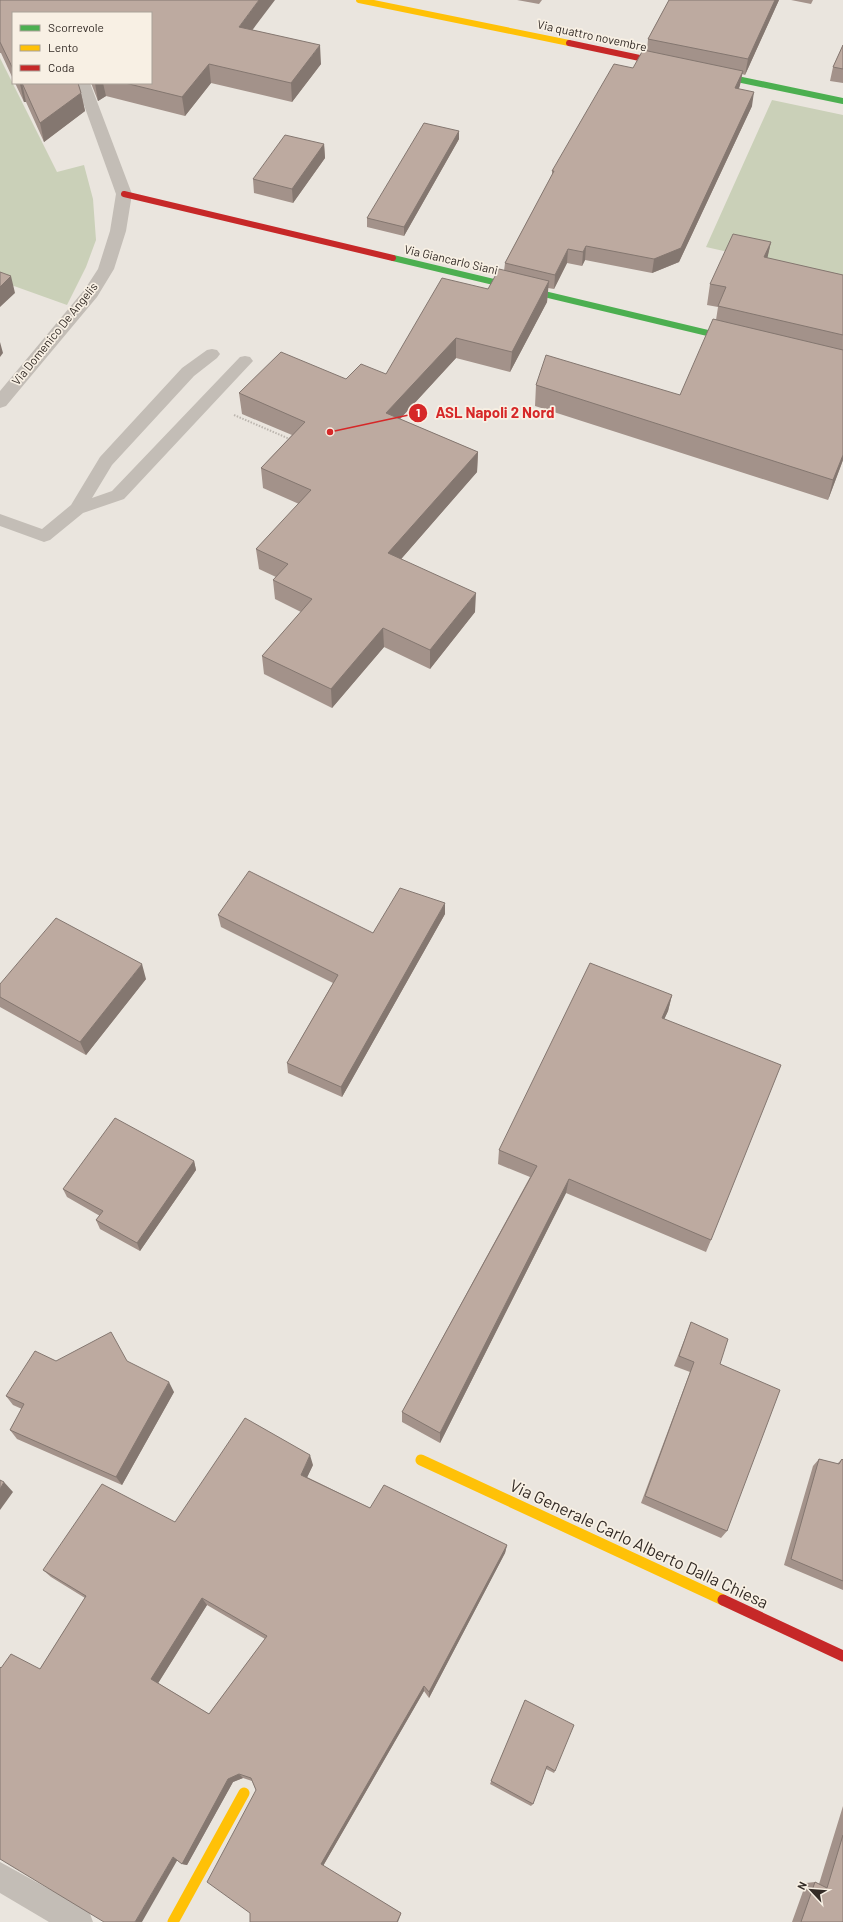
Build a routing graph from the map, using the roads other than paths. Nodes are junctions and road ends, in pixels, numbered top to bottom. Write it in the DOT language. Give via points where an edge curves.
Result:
graph roads {
  1 [pos="359,0"];
  2 [pos="679,67"];
  3 [pos="702,72"];
  4 [pos="83,84"];
  5 [pos="843,101"];
  6 [pos="124,194"];
  7 [pos="743,342"];
  8 [pos="212,354"];
  9 [pos="245,361"];
  10 [pos="0,402"];
  11 [pos="77,510"];
  12 [pos="0,520"];
  13 [pos="421,1460"];
  14 [pos="843,1656"];
  15 [pos="244,1794"];
  16 [pos="0,1876"];
  17 [pos="78,1922"];
  18 [pos="173,1922"];
  1 -- 2 [label="street, Via quattro novembre"];
  3 -- 5 [label="street"];
  4 -- 6 [label="street"];
  6 -- 7 [label="street, Via Giancarlo Siani"];
  6 -- 10 [label="street, Via Domenico De Angelis" via="118,231 106,269 82,304"];
  8 -- 11 [label="lane" via="188,372 106,461"];
  9 -- 11 [label="lane" via="118,496"];
  11 -- 12 [label="lane" via="44,536"];
  13 -- 14 [label="street, Via Generale Carlo Alberto Dalla Chiesa"];
  15 -- 18 [label="street"];
  16 -- 17 [label="street"];
}
